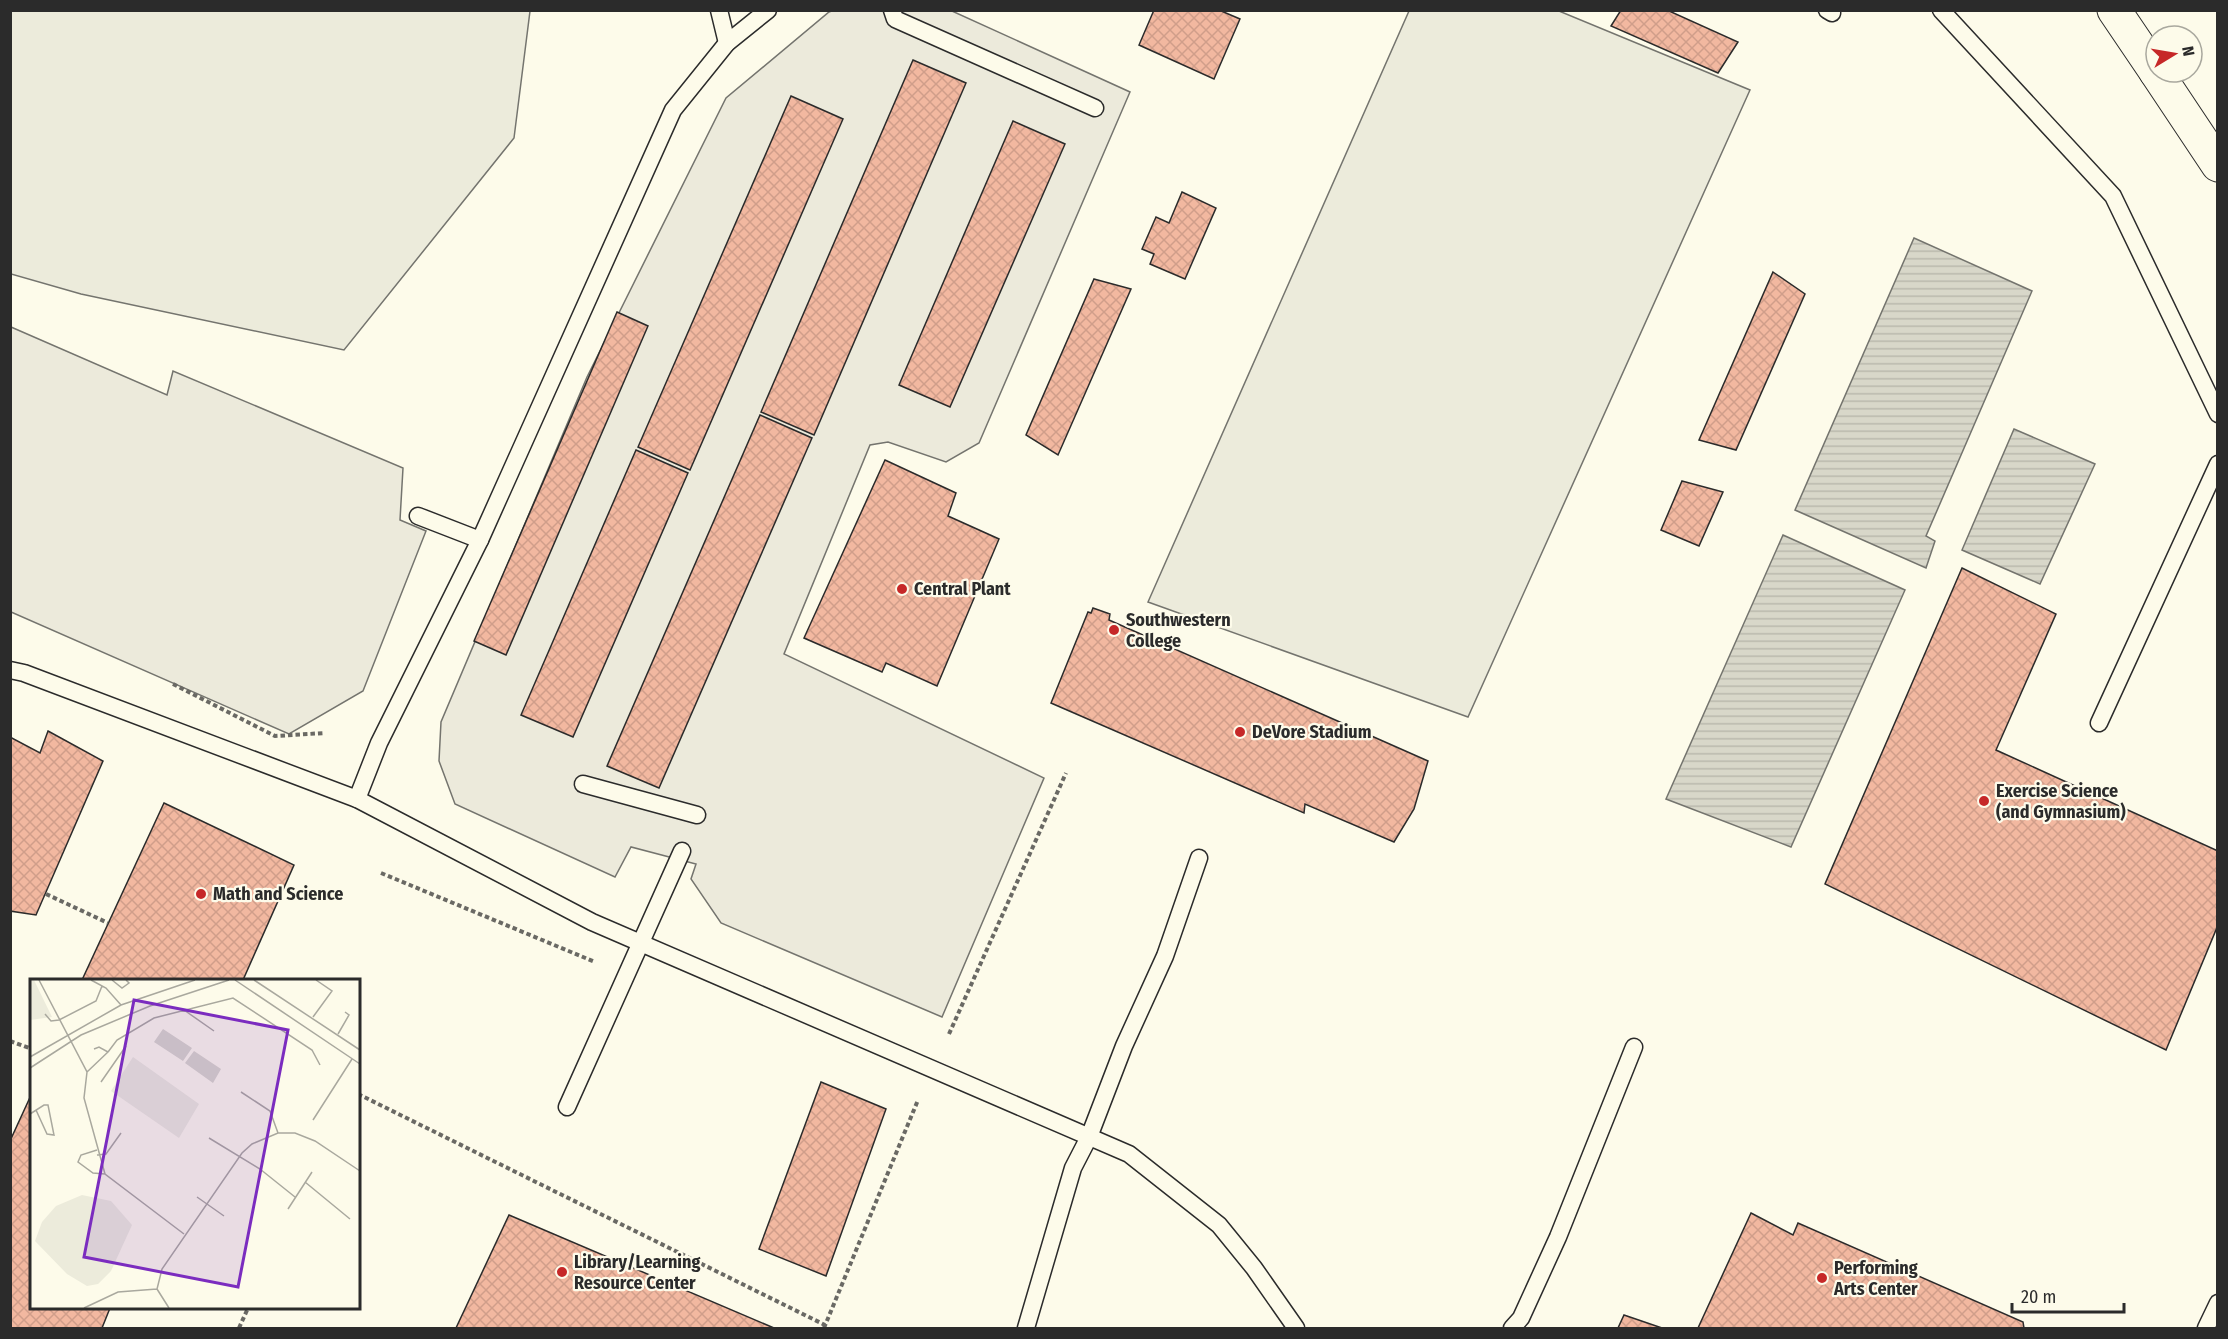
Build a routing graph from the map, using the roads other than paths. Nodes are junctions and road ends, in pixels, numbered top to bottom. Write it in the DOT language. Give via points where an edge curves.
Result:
graph roads {
  1 [pos="719,10"];
  2 [pos="768,10"];
  3 [pos="1941,10"];
  4 [pos="2114,10"];
  5 [pos="894,15"];
  6 [pos="727,43"];
  7 [pos="2144,54"];
  8 [pos="2164,84"];
  9 [pos="1095,108"];
  10 [pos="2217,165"];
  11 [pos="2217,414"];
  12 [pos="2217,464"];
  13 [pos="418,516"];
  14 [pos="480,540"];
  15 [pos="10,670"];
  16 [pos="2099,723"];
  17 [pos="584,784"];
  18 [pos="357,799"];
  19 [pos="697,815"];
  20 [pos="682,850"];
  21 [pos="1199,858"];
  22 [pos="642,943"];
  23 [pos="1634,1047"];
  24 [pos="567,1107"];
  25 [pos="1089,1137"];
  26 [pos="2217,1303"];
  27 [pos="1026,1329"];
  28 [pos="1296,1329"];
  29 [pos="1512,1329"];
  30 [pos="2206,1329"];
  1 -- 6 [label="lane"];
  2 -- 6 [label="lane"];
  3 -- 11 [label="lane" via="2113,196"];
  4 -- 7 [label="main road"];
  5 -- 9 [label="lane"];
  6 -- 14 [label="lane" via="673,110"];
  8 -- 10 [label="main road"];
  12 -- 16 [label="lane"];
  13 -- 14 [label="lane"];
  14 -- 18 [label="lane" via="379,743"];
  15 -- 18 [label="lane" via="24,672"];
  17 -- 19 [label="lane"];
  18 -- 22 [label="lane" via="592,922"];
  20 -- 22 [label="lane"];
  21 -- 25 [label="lane" via="1165,956"];
  22 -- 24 [label="lane"];
  22 -- 25 [label="lane"];
  23 -- 29 [label="lane" via="1558,1237 1521,1318"];
  25 -- 27 [label="lane" via="1072,1168"];
  25 -- 28 [label="lane" via="1129,1154 1218,1225"];
  26 -- 30 [label="lane"];
}
